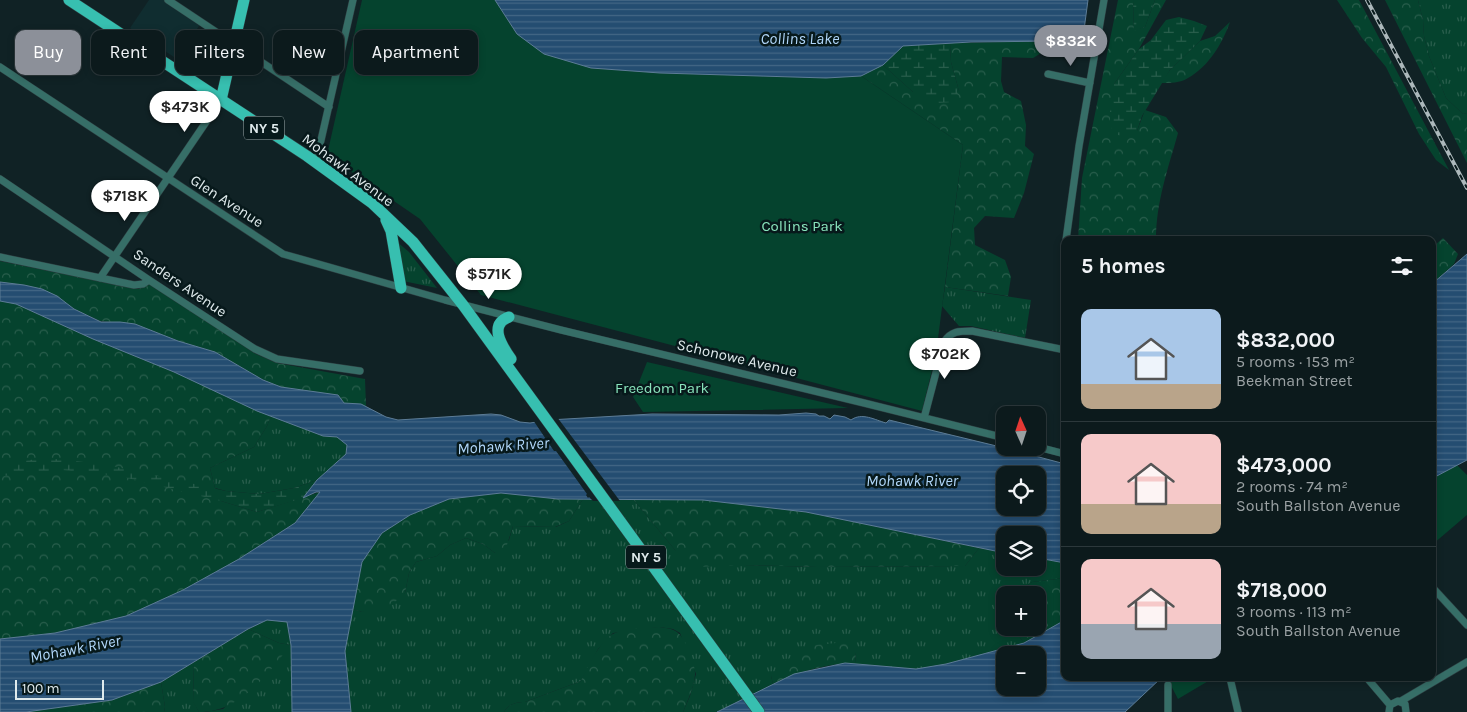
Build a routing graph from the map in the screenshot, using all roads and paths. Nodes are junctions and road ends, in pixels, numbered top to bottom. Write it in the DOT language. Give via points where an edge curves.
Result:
graph roads {
  1 [pos="69,0"];
  2 [pos="168,0"];
  3 [pos="244,0"];
  4 [pos="353,0"];
  5 [pos="1104,0"];
  6 [pos="213,30"];
  7 [pos="237,30"];
  8 [pos="263,63"];
  9 [pos="0,67"];
  10 [pos="1048,74"];
  11 [pos="227,75"];
  12 [pos="1090,83"];
  13 [pos="221,100"];
  14 [pos="329,107"];
  15 [pos="316,162"];
  16 [pos="0,179"];
  17 [pos="168,179"];
  18 [pos="383,214"];
  19 [pos="1066,236"];
  20 [pos="115,256"];
  21 [pos="0,257"];
  22 [pos="100,278"];
  23 [pos="149,280"];
  24 [pos="401,288"];
  25 [pos="463,304"];
  26 [pos="509,317"];
  27 [pos="1061,349"];
  28 [pos="360,371"];
  29 [pos="515,378"];
  30 [pos="924,418"];
  31 [pos="996,436"];
  32 [pos="1046,449"];
  33 [pos="1061,453"];
  34 [pos="1436,591"];
  35 [pos="1467,624"];
  36 [pos="1467,662"];
  37 [pos="1436,680"];
  38 [pos="1231,681"];
  39 [pos="1369,681"];
  40 [pos="1435,681"];
  41 [pos="1168,685"];
  42 [pos="1401,701"];
  43 [pos="1388,710"];
  44 [pos="759,712"];
  45 [pos="1168,712"];
  46 [pos="1238,712"];
  47 [pos="1406,712"];
  1 -- 13 [label="main road, Mohawk Avenue / NY 5"];
  2 -- 6 [label="street"];
  3 -- 7 [label="main road"];
  4 -- 14 [label="street"];
  5 -- 12 [label="street"];
  8 -- 14 [label="street"];
  9 -- 17 [label="street, Glen Avenue"];
  10 -- 12 [label="street"];
  11 -- 13 [label="main road"];
  12 -- 19 [label="street"];
  13 -- 15 [label="main road, Mohawk Avenue / NY 5"];
  13 -- 17 [label="street"];
  14 -- 15 [label="street"];
  15 -- 18 [label="main road, Mohawk Avenue / NY 5"];
  16 -- 20 [label="street, Sanders Avenue"];
  17 -- 20 [label="street"];
  17 -- 24 [label="street, Glen Avenue" via="283,254"];
  18 -- 24 [label="main road" via="391,231"];
  18 -- 25 [label="main road, Mohawk Avenue / NY 5" via="413,242"];
  20 -- 22 [label="street"];
  20 -- 23 [label="street, Sanders Avenue"];
  21 -- 22 [label="street"];
  22 -- 23 [label="street" via="134,285"];
  23 -- 28 [label="street, Sanders Avenue" via="255,349 277,359"];
  24 -- 25 [label="street, Glen Avenue"];
  25 -- 26 [label="street, Schonowe Avenue"];
  25 -- 29 [label="main road, Mohawk Avenue / NY 5"];
  26 -- 29 [label="main road" via="500,322 497,329"];
  26 -- 30 [label="street, Schonowe Avenue"];
  27 -- 30 [label="street" via="972,331 949,335 944,342"];
  29 -- 44 [label="main road, Mohawk Avenue / NY 5"];
  30 -- 31 [label="street, Schonowe Avenue"];
  32 -- 33 [label="street"];
  34 -- 35 [label="street"];
  36 -- 37 [label="street"];
  38 -- 46 [label="street"];
  39 -- 43 [label="street"];
  40 -- 42 [label="street"];
  41 -- 45 [label="street"];
  42 -- 43 [label="street" via="1395,701"];
  42 -- 47 [label="street"];
}
